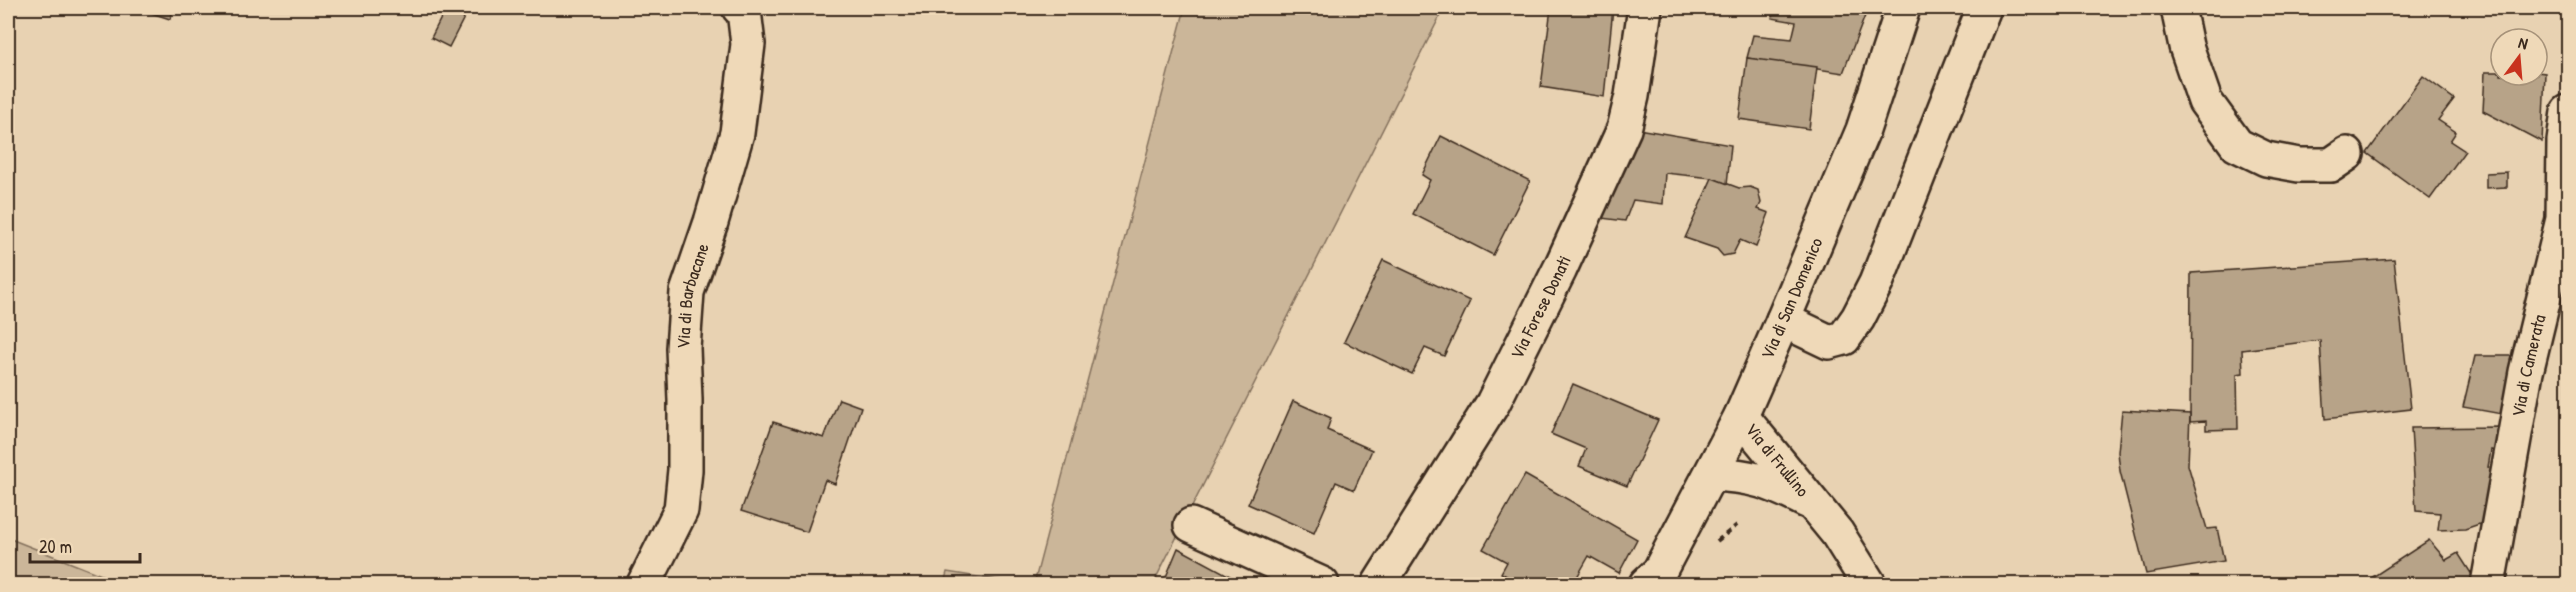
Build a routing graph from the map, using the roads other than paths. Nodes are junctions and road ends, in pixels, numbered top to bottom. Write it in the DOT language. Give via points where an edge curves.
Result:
graph roads {
  1 [pos="739,8"];
  2 [pos="1645,8"];
  3 [pos="1984,8"];
  4 [pos="2178,8"];
  5 [pos="1904,10"];
  6 [pos="2568,112"];
  7 [pos="2347,154"];
  8 [pos="1784,320"];
  9 [pos="1741,416"];
  10 [pos="1712,474"];
  11 [pos="1814,505"];
  12 [pos="1191,525"];
  13 [pos="1654,580"];
  14 [pos="644,585"];
  15 [pos="1323,585"];
  16 [pos="1379,585"];
  17 [pos="1869,585"];
  18 [pos="2488,585"];
  1 -- 14 [label="street, Via di Barbacane" via="744,11 748,44 736,133 687,292 682,348 685,458 681,510"];
  2 -- 16 [label="street, Via Forese Donati" via="1624,129 1560,269 1493,403"];
  3 -- 8 [label="street" via="1926,160 1858,318 1844,338 1829,342"];
  4 -- 7 [label="street" via="2205,101 2237,145 2266,159 2299,165 2331,165"];
  5 -- 8 [label="street, Via di San Domenico" via="1863,130"];
  6 -- 18 [label="street, Via di Camerata" via="2563,219 2526,372"];
  8 -- 9 [label="street, Via di San Domenico"];
  9 -- 10 [label="street, Via di San Domenico"];
  9 -- 11 [label="street, Via di Frullino"];
  10 -- 11 [label="street, Via di Frullino" via="1758,479"];
  10 -- 13 [label="street, Via di San Domenico"];
  11 -- 17 [label="street, Via di Frullino" via="1837,533"];
  12 -- 15 [label="street"];
}
